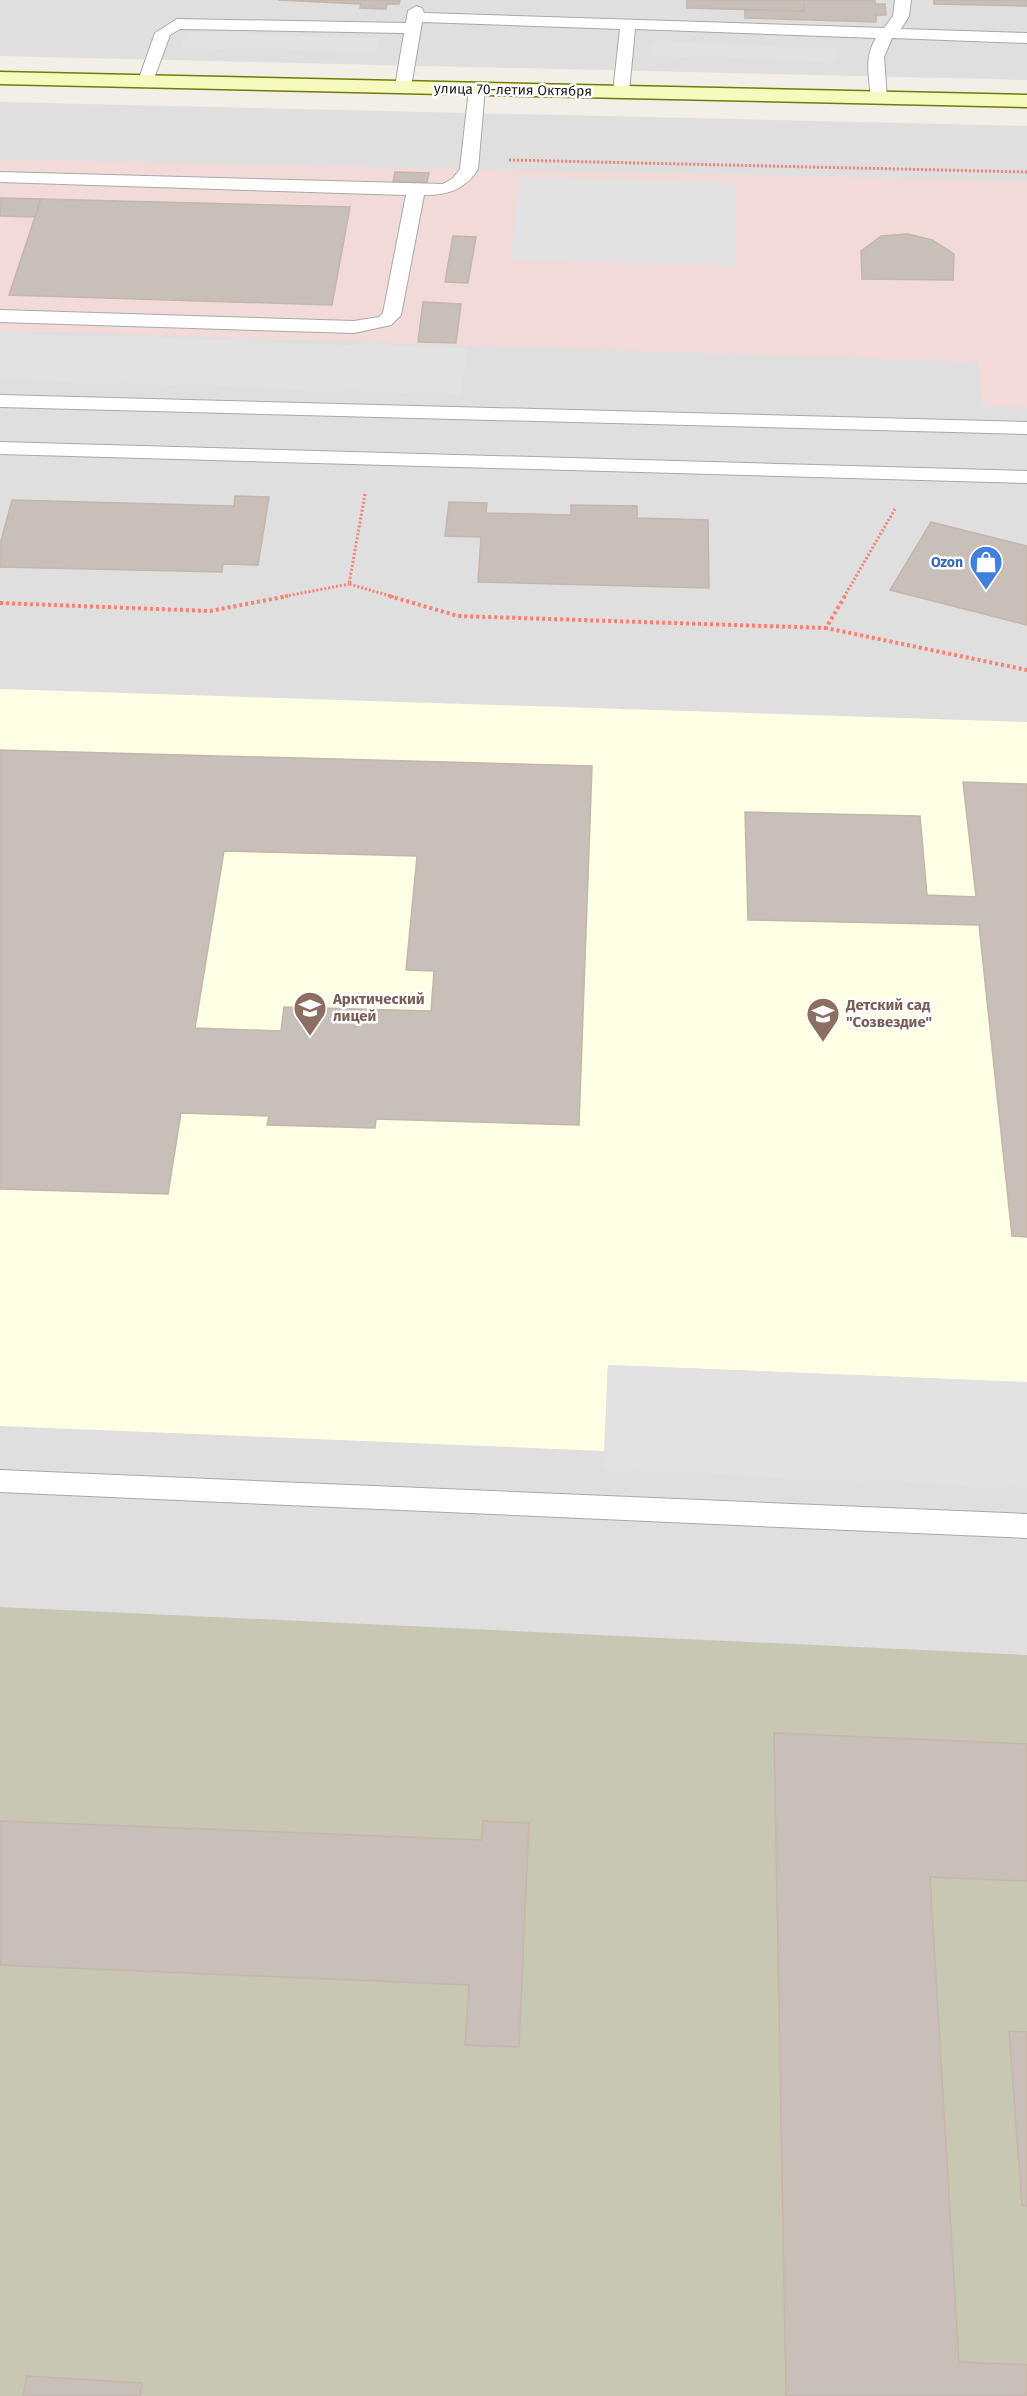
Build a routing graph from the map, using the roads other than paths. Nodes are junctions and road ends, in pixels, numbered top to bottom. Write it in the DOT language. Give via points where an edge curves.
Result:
graph roads {
  1 [pos="418,0"];
  2 [pos="903,0"];
  3 [pos="414,23"];
  4 [pos="628,24"];
  5 [pos="890,33"];
  6 [pos="1027,38"];
  7 [pos="0,78"];
  8 [pos="146,81"];
  9 [pos="403,87"];
  10 [pos="477,89"];
  11 [pos="621,92"];
  12 [pos="879,98"];
  13 [pos="1027,101"];
  14 [pos="0,177"];
  15 [pos="416,190"];
  16 [pos="0,316"];
  17 [pos="0,400"];
  18 [pos="1027,428"];
  19 [pos="0,448"];
  20 [pos="1027,477"];
  21 [pos="0,1481"];
  22 [pos="1027,1526"];
  1 -- 3 [label="lane"];
  2 -- 5 [label="lane" via="903,15"];
  3 -- 4 [label="lane"];
  3 -- 8 [label="lane" via="177,24 163,33"];
  3 -- 9 [label="lane"];
  4 -- 5 [label="lane"];
  4 -- 11 [label="lane"];
  5 -- 6 [label="lane"];
  5 -- 12 [label="lane" via="877,56"];
  7 -- 8 [label="main road, улица 70-летия Октября"];
  8 -- 9 [label="main road, улица 70-летия Октября"];
  9 -- 10 [label="main road, улица 70-летия Октября"];
  10 -- 11 [label="main road, улица 70-летия Октября"];
  10 -- 15 [label="lane" via="470,159 464,179 456,186 439,190"];
  11 -- 12 [label="main road, улица 70-летия Октября"];
  12 -- 13 [label="main road, улица 70-летия Октября"];
  14 -- 15 [label="lane"];
  15 -- 16 [label="lane" via="392,315 371,326"];
  17 -- 18 [label="lane"];
  19 -- 20 [label="lane"];
  21 -- 22 [label="lane"];
}
